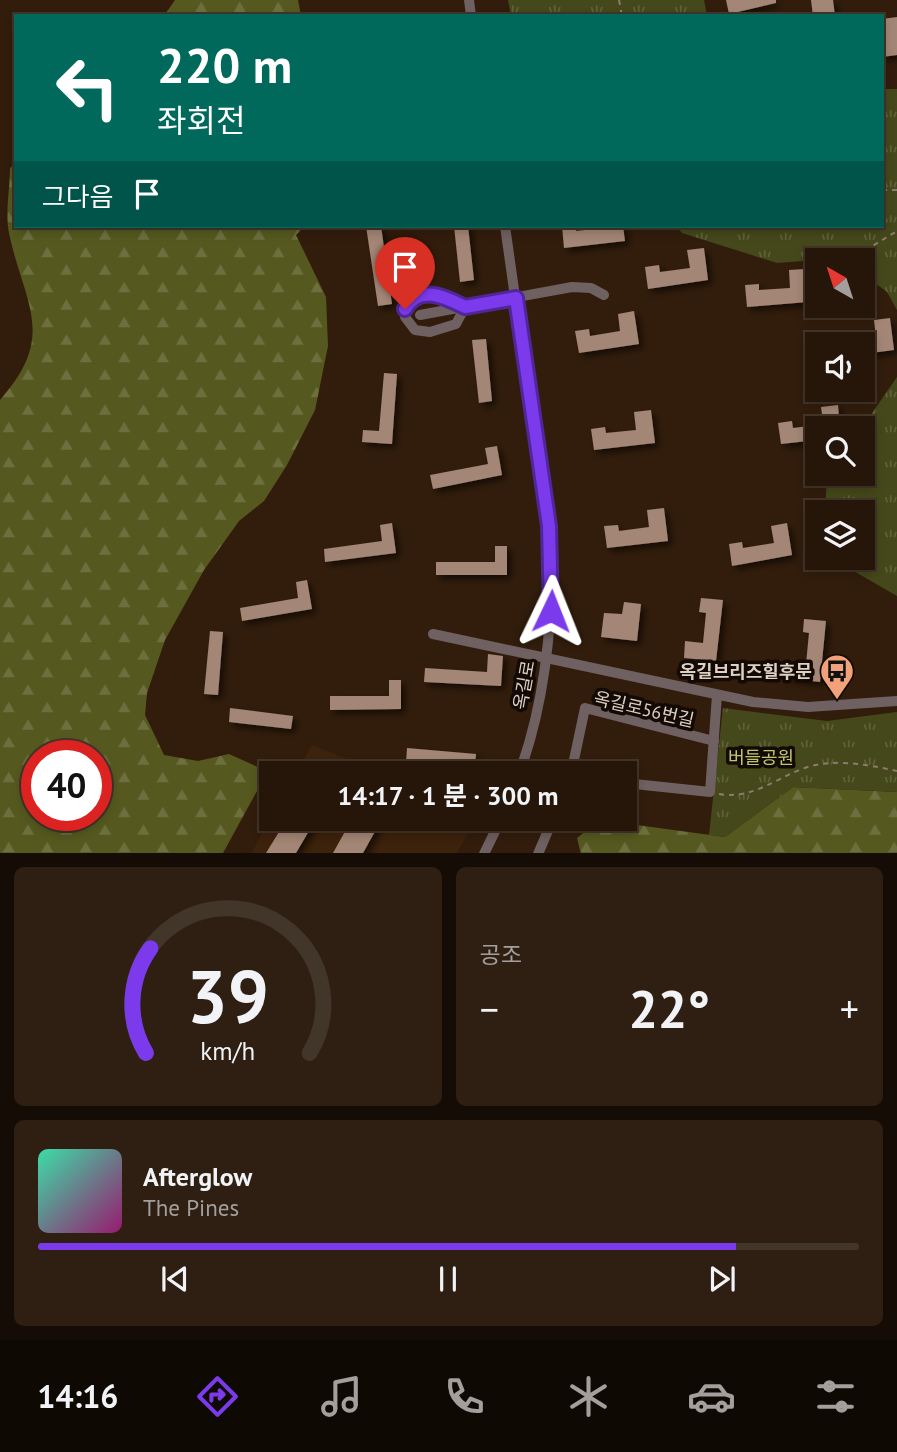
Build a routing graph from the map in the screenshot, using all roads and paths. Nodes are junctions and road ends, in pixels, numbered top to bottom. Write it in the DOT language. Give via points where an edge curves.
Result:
graph roads {
  1 [pos="505,228"];
  2 [pos="897,231"];
  3 [pos="869,248"];
  4 [pos="604,295"];
  5 [pos="516,298"];
  6 [pos="465,307"];
  7 [pos="420,315"];
  8 [pos="433,634"];
  9 [pos="546,655"];
  10 [pos="717,695"];
  11 [pos="897,701"];
  12 [pos="714,741"];
  13 [pos="523,761"];
  14 [pos="574,761"];
  15 [pos="897,771"];
  16 [pos="637,784"];
  17 [pos="710,792"];
  18 [pos="495,831"];
  19 [pos="548,831"];
  20 [pos="484,853"];
  21 [pos="538,853"];
  1 -- 5 [label="street, 옥길로"];
  2 -- 3 [label="path"];
  4 -- 5 [label="street" via="581,286"];
  5 -- 6 [label="street"];
  5 -- 9 [label="street, 옥길로" via="551,548"];
  6 -- 6 [label="street" via="448,297 431,295 408,304 405,317 415,330 430,332 456,324"];
  6 -- 7 [label="street"];
  8 -- 9 [label="street, 옥길로56번길"];
  9 -- 10 [label="street, 옥길로56번길"];
  9 -- 13 [label="street, 옥길로"];
  10 -- 11 [label="street, 옥길로56번길" via="808,707"];
  10 -- 12 [label="street, 옥길로56번길"];
  12 -- 14 [label="street, 옥길로56번길" via="585,708"];
  12 -- 17 [label="street"];
  15 -- 17 [label="path" via="857,763 811,766 750,793"];
  16 -- 17 [label="street"];
  18 -- 20 [label="street"];
  19 -- 21 [label="street"];
}
